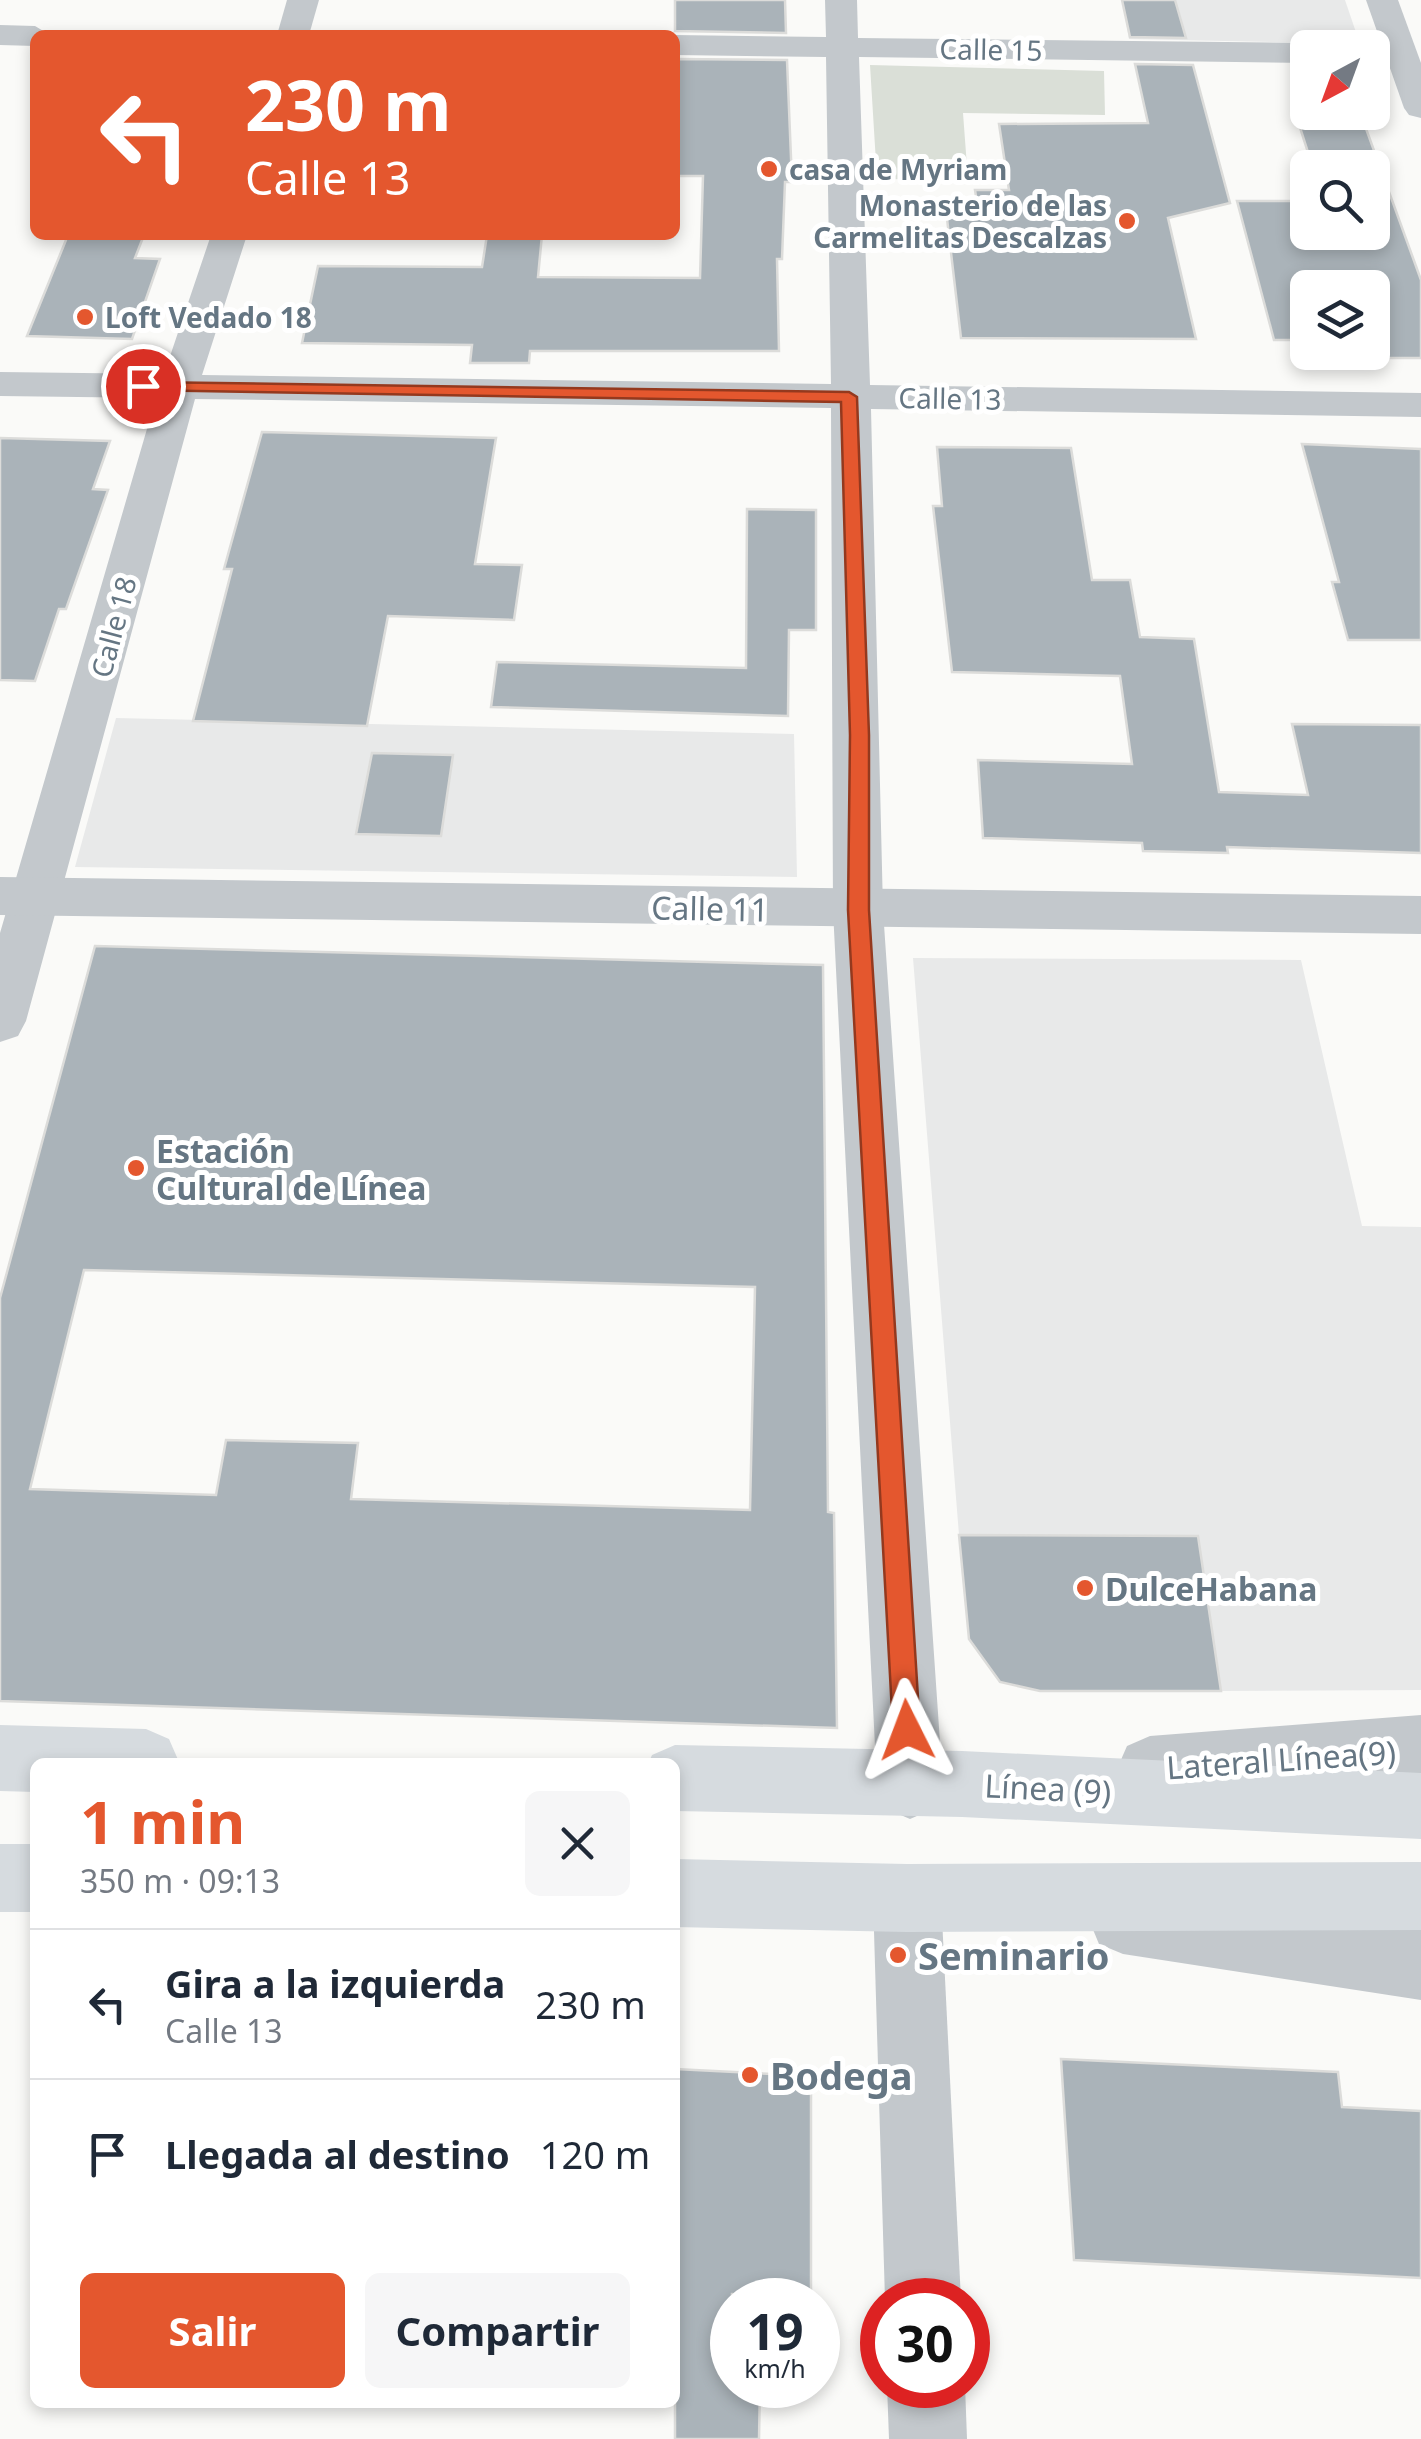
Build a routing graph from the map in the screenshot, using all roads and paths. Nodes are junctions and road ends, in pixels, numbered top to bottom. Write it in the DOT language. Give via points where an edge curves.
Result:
graph roads {
  1 [pos="303,0"];
  2 [pos="1382,0"];
  3 [pos="842,24"];
  4 [pos="294,30"];
  5 [pos="0,35"];
  6 [pos="30,36"];
  7 [pos="680,43"];
  8 [pos="1290,53"];
  9 [pos="1398,55"];
  10 [pos="1421,108"];
  11 [pos="226,240"];
  12 [pos="0,384"];
  13 [pos="179,387"];
  14 [pos="849,397"];
  15 [pos="1421,405"];
  16 [pos="18,897"];
  17 [pos="858,910"];
  18 [pos="1421,915"];
  19 [pos="0,1021"];
  20 [pos="1421,1748"];
  21 [pos="0,1758"];
  22 [pos="30,1759"];
  23 [pos="680,1778"];
  24 [pos="936,1784"];
  25 [pos="1421,1806"];
  26 [pos="0,1878"];
  27 [pos="30,1878"];
  28 [pos="680,1893"];
  29 [pos="1421,1896"];
  30 [pos="939,1898"];
  31 [pos="1421,1965"];
  32 [pos="924,2278"];
  33 [pos="927,2408"];
  34 [pos="928,2439"];
  1 -- 4 [label="street"];
  2 -- 9 [label="street"];
  3 -- 7 [label="street, Calle 15"];
  3 -- 8 [label="street, Calle 15"];
  3 -- 14 [label="street"];
  5 -- 6 [label="street"];
  9 -- 10 [label="street"];
  11 -- 13 [label="street, Calle 18"];
  12 -- 13 [label="street, Calle 13"];
  13 -- 14 [label="street, Calle 13"];
  13 -- 16 [label="street, Calle 18"];
  14 -- 15 [label="street, Calle 13"];
  14 -- 17 [label="street"];
  16 -- 17 [label="street, Calle 11"];
  16 -- 19 [label="street, Calle 18"];
  17 -- 18 [label="street, Calle 11"];
  17 -- 24 [label="street"];
  20 -- 24 [label="street, Lateral Línea(9)"];
  21 -- 22 [label="main road"];
  23 -- 24 [label="main road, Línea (9)"];
  24 -- 25 [label="main road, Línea (9)"];
  26 -- 27 [label="main road"];
  28 -- 30 [label="main road"];
  29 -- 30 [label="main road"];
  30 -- 31 [label="street"];
  30 -- 32 [label="street"];
  33 -- 34 [label="street"];
}
